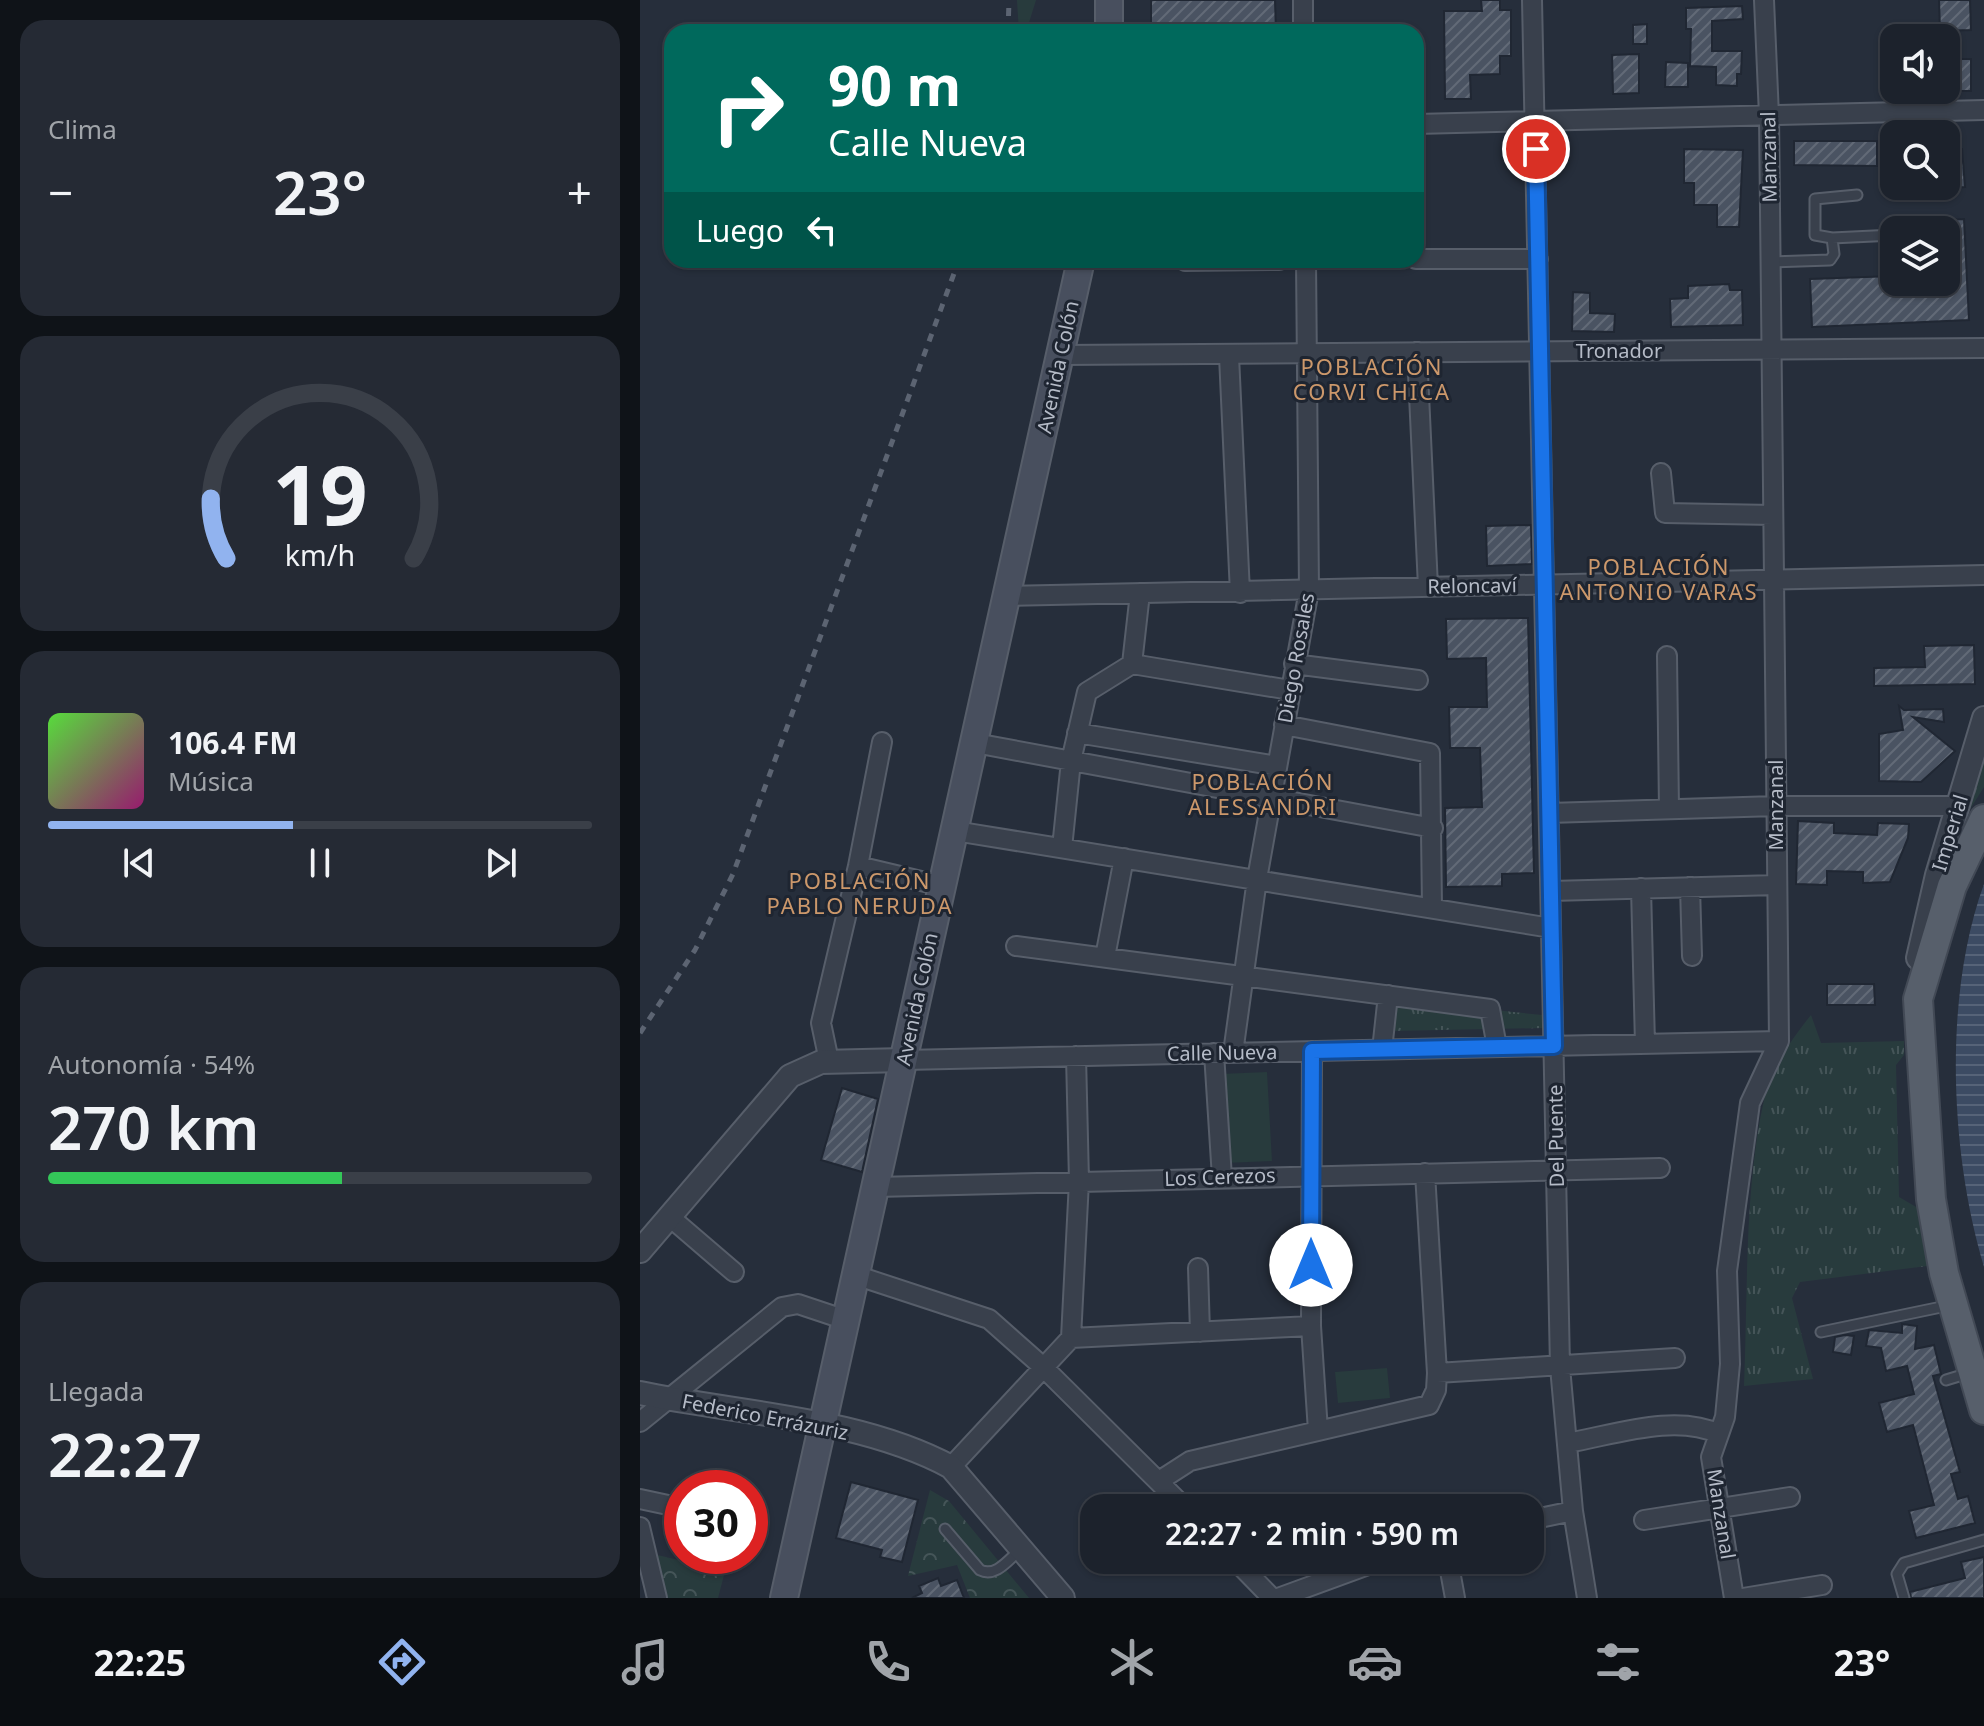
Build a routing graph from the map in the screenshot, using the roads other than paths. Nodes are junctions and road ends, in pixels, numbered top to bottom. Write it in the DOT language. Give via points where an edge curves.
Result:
graph roads {
  1 [pos="1109,0"];
  2 [pos="1303,0"];
  3 [pos="1532,0"];
  4 [pos="1764,0"];
  5 [pos="1109,24"];
  6 [pos="1303,24"];
  7 [pos="1984,110"];
  8 [pos="1769,116"];
  9 [pos="1535,121"];
  10 [pos="1424,124"];
  11 [pos="1857,195"];
  12 [pos="1880,236"];
  13 [pos="1832,238"];
  14 [pos="1424,259"];
  15 [pos="1538,259"];
  16 [pos="1770,262"];
  17 [pos="1079,268"];
  18 [pos="1306,268"];
  19 [pos="1984,348"];
  20 [pos="1771,350"];
  21 [pos="1417,352"];
  22 [pos="1540,352"];
  23 [pos="1307,353"];
  24 [pos="1062,355"];
  25 [pos="1229,356"];
  26 [pos="1661,473"];
  27 [pos="1773,515"];
  28 [pos="1984,575"];
  29 [pos="1774,580"];
  30 [pos="1544,585"];
  31 [pos="1428,587"];
  32 [pos="1309,590"];
  33 [pos="1140,593"];
  34 [pos="1240,593"];
  35 [pos="1008,596"];
  36 [pos="1667,656"];
  37 [pos="1132,664"];
  38 [pos="1294,664"];
  39 [pos="1418,680"];
  40 [pos="1290,690"];
  41 [pos="1984,718"];
  42 [pos="1284,725"];
  43 [pos="1077,733"];
  44 [pos="882,742"];
  45 [pos="975,743"];
  46 [pos="1071,761"];
  47 [pos="1277,766"];
  48 [pos="1271,798"];
  49 [pos="1776,806"];
  50 [pos="1958,806"];
  51 [pos="1669,809"];
  52 [pos="1549,813"];
  53 [pos="1984,819"];
  54 [pos="1433,828"];
  55 [pos="955,831"];
  56 [pos="1062,848"];
  57 [pos="1124,858"];
  58 [pos="858,866"];
  59 [pos="1257,879"];
  60 [pos="1777,885"];
  61 [pos="942,886"];
  62 [pos="1690,887"];
  63 [pos="1641,888"];
  64 [pos="1551,891"];
  65 [pos="1432,907"];
  66 [pos="1944,910"];
  67 [pos="1551,928"];
  68 [pos="1016,946"];
  69 [pos="1692,956"];
  70 [pos="1105,957"];
  71 [pos="1922,959"];
  72 [pos="1246,974"];
  73 [pos="1388,995"];
  74 [pos="1920,1012"];
  75 [pos="1779,1041"];
  76 [pos="1645,1044"];
  77 [pos="1554,1046"];
  78 [pos="1497,1047"];
  79 [pos="1382,1050"];
  80 [pos="1312,1051"];
  81 [pos="1214,1053"];
  82 [pos="1233,1053"];
  83 [pos="1076,1056"];
  84 [pos="904,1060"];
  85 [pos="829,1061"];
  86 [pos="1660,1168"];
  87 [pos="1425,1173"];
  88 [pos="1556,1173"];
  89 [pos="1311,1174"];
  90 [pos="1222,1178"];
  91 [pos="1079,1181"];
  92 [pos="876,1187"];
  93 [pos="671,1218"];
  94 [pos="640,1251"];
  95 [pos="1198,1268"];
  96 [pos="734,1272"];
  97 [pos="855,1275"];
  98 [pos="1953,1305"];
  99 [pos="846,1320"];
  100 [pos="1311,1326"];
  101 [pos="1200,1332"];
  102 [pos="1821,1332"];
  103 [pos="1071,1338"];
  104 [pos="1675,1358"];
  105 [pos="1042,1366"];
  106 [pos="1560,1367"];
  107 [pos="1437,1373"];
  108 [pos="640,1393"];
  109 [pos="669,1399"];
  110 [pos="1984,1410"];
  111 [pos="640,1422"];
  112 [pos="823,1424"];
  113 [pos="1318,1431"];
  114 [pos="1719,1434"];
  115 [pos="1567,1443"];
  116 [pos="951,1467"];
  117 [pos="1159,1481"];
  118 [pos="1172,1494"];
  119 [pos="1790,1497"];
  120 [pos="640,1499"];
  121 [pos="664,1504"];
  122 [pos="1720,1508"];
  123 [pos="1573,1511"];
  124 [pos="1544,1517"];
  125 [pos="1644,1520"];
  126 [pos="640,1527"];
  127 [pos="945,1529"];
  128 [pos="1984,1540"];
  129 [pos="1021,1549"];
  130 [pos="1249,1574"];
  131 [pos="1344,1574"];
  132 [pos="1451,1574"];
  133 [pos="1822,1585"];
  134 [pos="657,1598"];
  135 [pos="784,1598"];
  136 [pos="1063,1598"];
  137 [pos="1272,1598"];
  138 [pos="1278,1598"];
  139 [pos="1455,1598"];
  140 [pos="1587,1598"];
  141 [pos="1734,1598"];
  142 [pos="1743,1598"];
  143 [pos="1904,1598"];
  1 -- 5 [label="main road"];
  2 -- 6 [label="street"];
  3 -- 9 [label="street, Del Puente"];
  4 -- 8 [label="street, Manzanal"];
  7 -- 8 [label="street"];
  8 -- 9 [label="street"];
  8 -- 16 [label="street, Manzanal"];
  9 -- 10 [label="street"];
  9 -- 15 [label="street, Del Puente"];
  11 -- 13 [label="lane" via="1819,197 1812,203 1815,235"];
  12 -- 13 [label="lane"];
  13 -- 16 [label="lane" via="1830,260"];
  14 -- 15 [label="street"];
  15 -- 22 [label="street, Del Puente"];
  16 -- 20 [label="street, Manzanal"];
  17 -- 24 [label="main road, Avenida Colón"];
  18 -- 23 [label="street, Diego Rosales"];
  19 -- 20 [label="street, Tronador"];
  20 -- 22 [label="street, Tronador"];
  20 -- 27 [label="street, Manzanal"];
  21 -- 22 [label="street, Tronador"];
  21 -- 23 [label="street, Tronador"];
  21 -- 31 [label="street"];
  22 -- 30 [label="street, Del Puente"];
  23 -- 25 [label="street, Tronador"];
  23 -- 32 [label="street, Diego Rosales"];
  24 -- 25 [label="street, Tronador"];
  24 -- 35 [label="main road, Avenida Colón"];
  25 -- 34 [label="street"];
  26 -- 27 [label="street" via="1665,513"];
  27 -- 29 [label="street, Manzanal"];
  28 -- 29 [label="street, Reloncaví"];
  29 -- 30 [label="street, Reloncaví"];
  29 -- 49 [label="street, Manzanal"];
  30 -- 31 [label="street, Reloncaví"];
  30 -- 52 [label="street, Del Puente"];
  31 -- 32 [label="street, Reloncaví"];
  32 -- 34 [label="street, Reloncaví"];
  32 -- 38 [label="street, Diego Rosales"];
  33 -- 34 [label="street, Reloncaví"];
  33 -- 35 [label="street, Reloncaví"];
  33 -- 37 [label="street"];
  35 -- 45 [label="main road, Avenida Colón"];
  36 -- 51 [label="street"];
  37 -- 40 [label="street"];
  37 -- 43 [label="street" via="1087,692"];
  38 -- 39 [label="street"];
  38 -- 40 [label="street, Diego Rosales"];
  40 -- 42 [label="street, Diego Rosales"];
  41 -- 50 [label="street, Imperial"];
  42 -- 47 [label="street, Diego Rosales"];
  42 -- 54 [label="street" via="1430,753"];
  43 -- 46 [label="street"];
  43 -- 47 [label="street"];
  44 -- 58 [label="street"];
  45 -- 46 [label="street"];
  45 -- 55 [label="main road, Avenida Colón"];
  46 -- 48 [label="street"];
  46 -- 56 [label="street"];
  47 -- 48 [label="street, Diego Rosales"];
  48 -- 54 [label="street"];
  48 -- 59 [label="street, Diego Rosales"];
  49 -- 50 [label="street"];
  49 -- 51 [label="street"];
  49 -- 60 [label="street, Manzanal"];
  50 -- 71 [label="street, Imperial"];
  51 -- 52 [label="street"];
  52 -- 64 [label="street, Del Puente"];
  53 -- 66 [label="main road"];
  54 -- 65 [label="street"];
  55 -- 56 [label="street"];
  55 -- 61 [label="main road, Avenida Colón"];
  56 -- 57 [label="street"];
  57 -- 59 [label="street"];
  57 -- 70 [label="street"];
  58 -- 61 [label="street"];
  58 -- 85 [label="street" via="821,1023"];
  59 -- 65 [label="street"];
  59 -- 72 [label="street, Diego Rosales"];
  60 -- 62 [label="street"];
  60 -- 75 [label="street, Manzanal"];
  61 -- 84 [label="main road, Avenida Colón"];
  62 -- 63 [label="street"];
  62 -- 69 [label="street"];
  63 -- 64 [label="street"];
  63 -- 76 [label="street"];
  64 -- 67 [label="street, Del Puente"];
  65 -- 67 [label="street"];
  66 -- 71 [label="main road"];
  66 -- 74 [label="main road"];
  67 -- 77 [label="street, Del Puente"];
  68 -- 70 [label="street"];
  70 -- 72 [label="street"];
  71 -- 74 [label="main road"];
  72 -- 73 [label="street"];
  72 -- 82 [label="street, Diego Rosales"];
  73 -- 78 [label="street" via="1490,1009"];
  73 -- 79 [label="street"];
  74 -- 98 [label="main road" via="1931,1199"];
  75 -- 76 [label="street, Calle Nueva"];
  75 -- 114 [label="street, Manzanal" via="1750,1103 1727,1271 1730,1364"];
  76 -- 77 [label="street, Calle Nueva"];
  77 -- 78 [label="street, Calle Nueva"];
  77 -- 88 [label="street, Del Puente"];
  78 -- 79 [label="street, Calle Nueva"];
  79 -- 80 [label="street, Calle Nueva"];
  80 -- 82 [label="street, Calle Nueva"];
  80 -- 89 [label="street"];
  81 -- 82 [label="street, Calle Nueva"];
  81 -- 83 [label="street, Calle Nueva"];
  81 -- 90 [label="street"];
  83 -- 84 [label="street, Calle Nueva"];
  83 -- 91 [label="street"];
  84 -- 85 [label="street"];
  84 -- 92 [label="main road, Avenida Colón"];
  85 -- 93 [label="street" via="805,1067 784,1081"];
  86 -- 88 [label="street, Los Cerezos"];
  87 -- 88 [label="street, Los Cerezos"];
  87 -- 89 [label="street, Los Cerezos"];
  87 -- 107 [label="street"];
  88 -- 106 [label="street, Del Puente"];
  89 -- 90 [label="street, Los Cerezos"];
  89 -- 100 [label="street"];
  90 -- 91 [label="street, Los Cerezos"];
  91 -- 92 [label="street, Los Cerezos"];
  91 -- 103 [label="street"];
  92 -- 97 [label="main road, Avenida Colón"];
  93 -- 94 [label="street"];
  93 -- 96 [label="street"];
  95 -- 101 [label="street"];
  97 -- 99 [label="main road, Avenida Colón"];
  97 -- 105 [label="street" via="989,1319"];
  98 -- 102 [label="lane"];
  98 -- 110 [label="main road" via="1959,1376"];
  99 -- 109 [label="street" via="798,1304 782,1307"];
  99 -- 112 [label="main road, Avenida Colón"];
  100 -- 101 [label="street"];
  100 -- 113 [label="street"];
  101 -- 103 [label="street"];
  103 -- 105 [label="street"];
  104 -- 106 [label="street"];
  105 -- 116 [label="street"];
  105 -- 117 [label="street"];
  106 -- 107 [label="street"];
  106 -- 115 [label="street, Del Puente"];
  107 -- 113 [label="street" via="1429,1405"];
  108 -- 109 [label="street, Federico Errázuriz"];
  109 -- 111 [label="street"];
  109 -- 112 [label="street, Federico Errázuriz"];
  112 -- 116 [label="street, Federico Errázuriz" via="928,1454"];
  112 -- 135 [label="main road, Avenida Colón"];
  113 -- 117 [label="street" via="1190,1461"];
  114 -- 115 [label="street" via="1698,1424 1678,1425"];
  114 -- 122 [label="street, Manzanal" via="1711,1457"];
  115 -- 123 [label="street, Del Puente"];
  116 -- 129 [label="street, Federico Errázuriz"];
  117 -- 118 [label="street"];
  119 -- 122 [label="street"];
  120 -- 121 [label="street"];
  122 -- 125 [label="street"];
  122 -- 141 [label="street, Manzanal"];
  123 -- 124 [label="street"];
  123 -- 140 [label="street, Del Puente"];
  126 -- 134 [label="street"];
  127 -- 129 [label="lane" via="987,1573"];
  128 -- 143 [label="lane" via="1904,1563 1897,1574"];
  129 -- 136 [label="street, Federico Errázuriz"];
  130 -- 137 [label="street"];
  131 -- 138 [label="street"];
  132 -- 139 [label="street"];
  133 -- 142 [label="street"];
}
